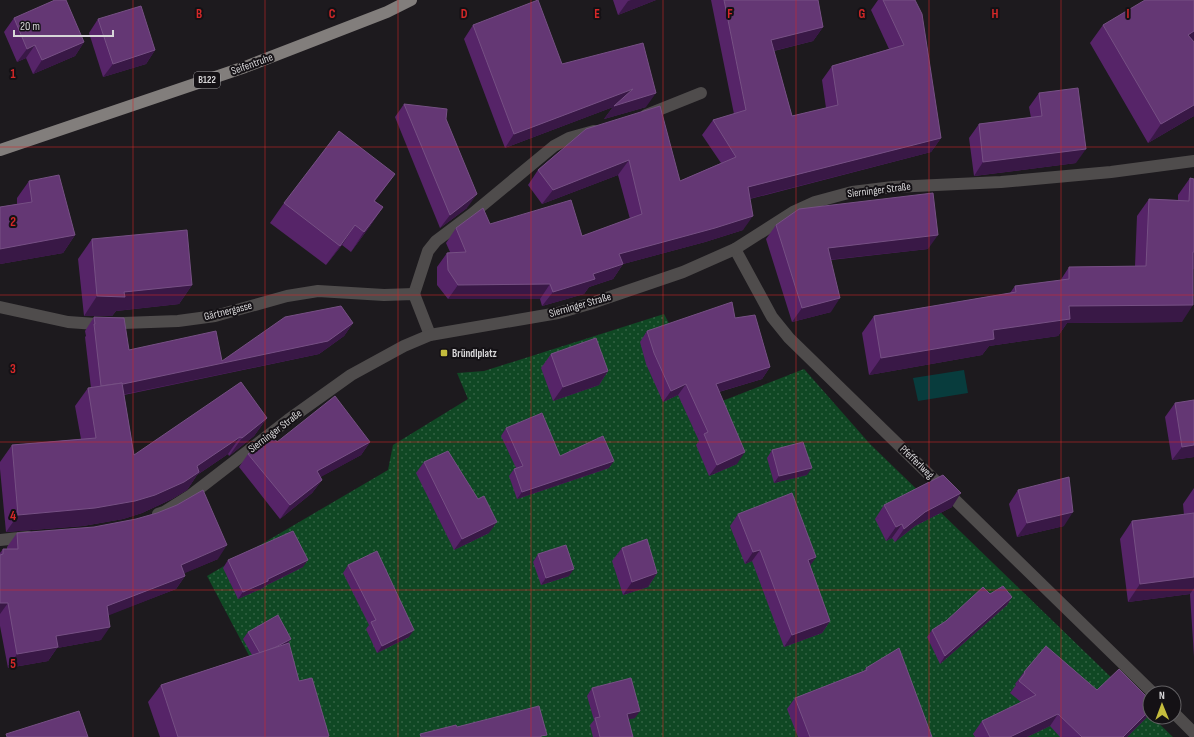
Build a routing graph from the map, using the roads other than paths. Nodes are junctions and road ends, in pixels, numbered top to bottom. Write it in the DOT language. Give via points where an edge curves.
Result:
graph roads {
  1 [pos="411,0"];
  2 [pos="701,94"];
  3 [pos="635,118"];
  4 [pos="606,127"];
  5 [pos="0,150"];
  6 [pos="1194,161"];
  7 [pos="735,249"];
  8 [pos="414,294"];
  9 [pos="0,307"];
  10 [pos="430,335"];
  11 [pos="144,519"];
  12 [pos="37,536"];
  13 [pos="0,540"];
  14 [pos="1145,685"];
  15 [pos="1182,721"];
  16 [pos="1194,733"];
  1 -- 5 [label="main road, Seifentruhe / B122" via="387,12 245,67"];
  2 -- 3 [label="street"];
  4 -- 8 [label="street" via="570,138 554,146 436,241 428,251"];
  6 -- 7 [label="street, Sierninger Straße" via="1009,182 893,187 852,192 815,202 793,212"];
  7 -- 10 [label="street, Sierninger Straße" via="683,272 565,311"];
  7 -- 14 [label="street, Pfefferlweg" via="772,317 789,338"];
  8 -- 9 [label="street, Gärtnergasse" via="318,291 287,296 215,316 96,324 68,322"];
  8 -- 10 [label="street"];
  10 -- 11 [label="street, Sierninger Straße" via="351,375 288,420 192,495 164,512"];
  12 -- 13 [label="street"];
  15 -- 16 [label="street"];
}
